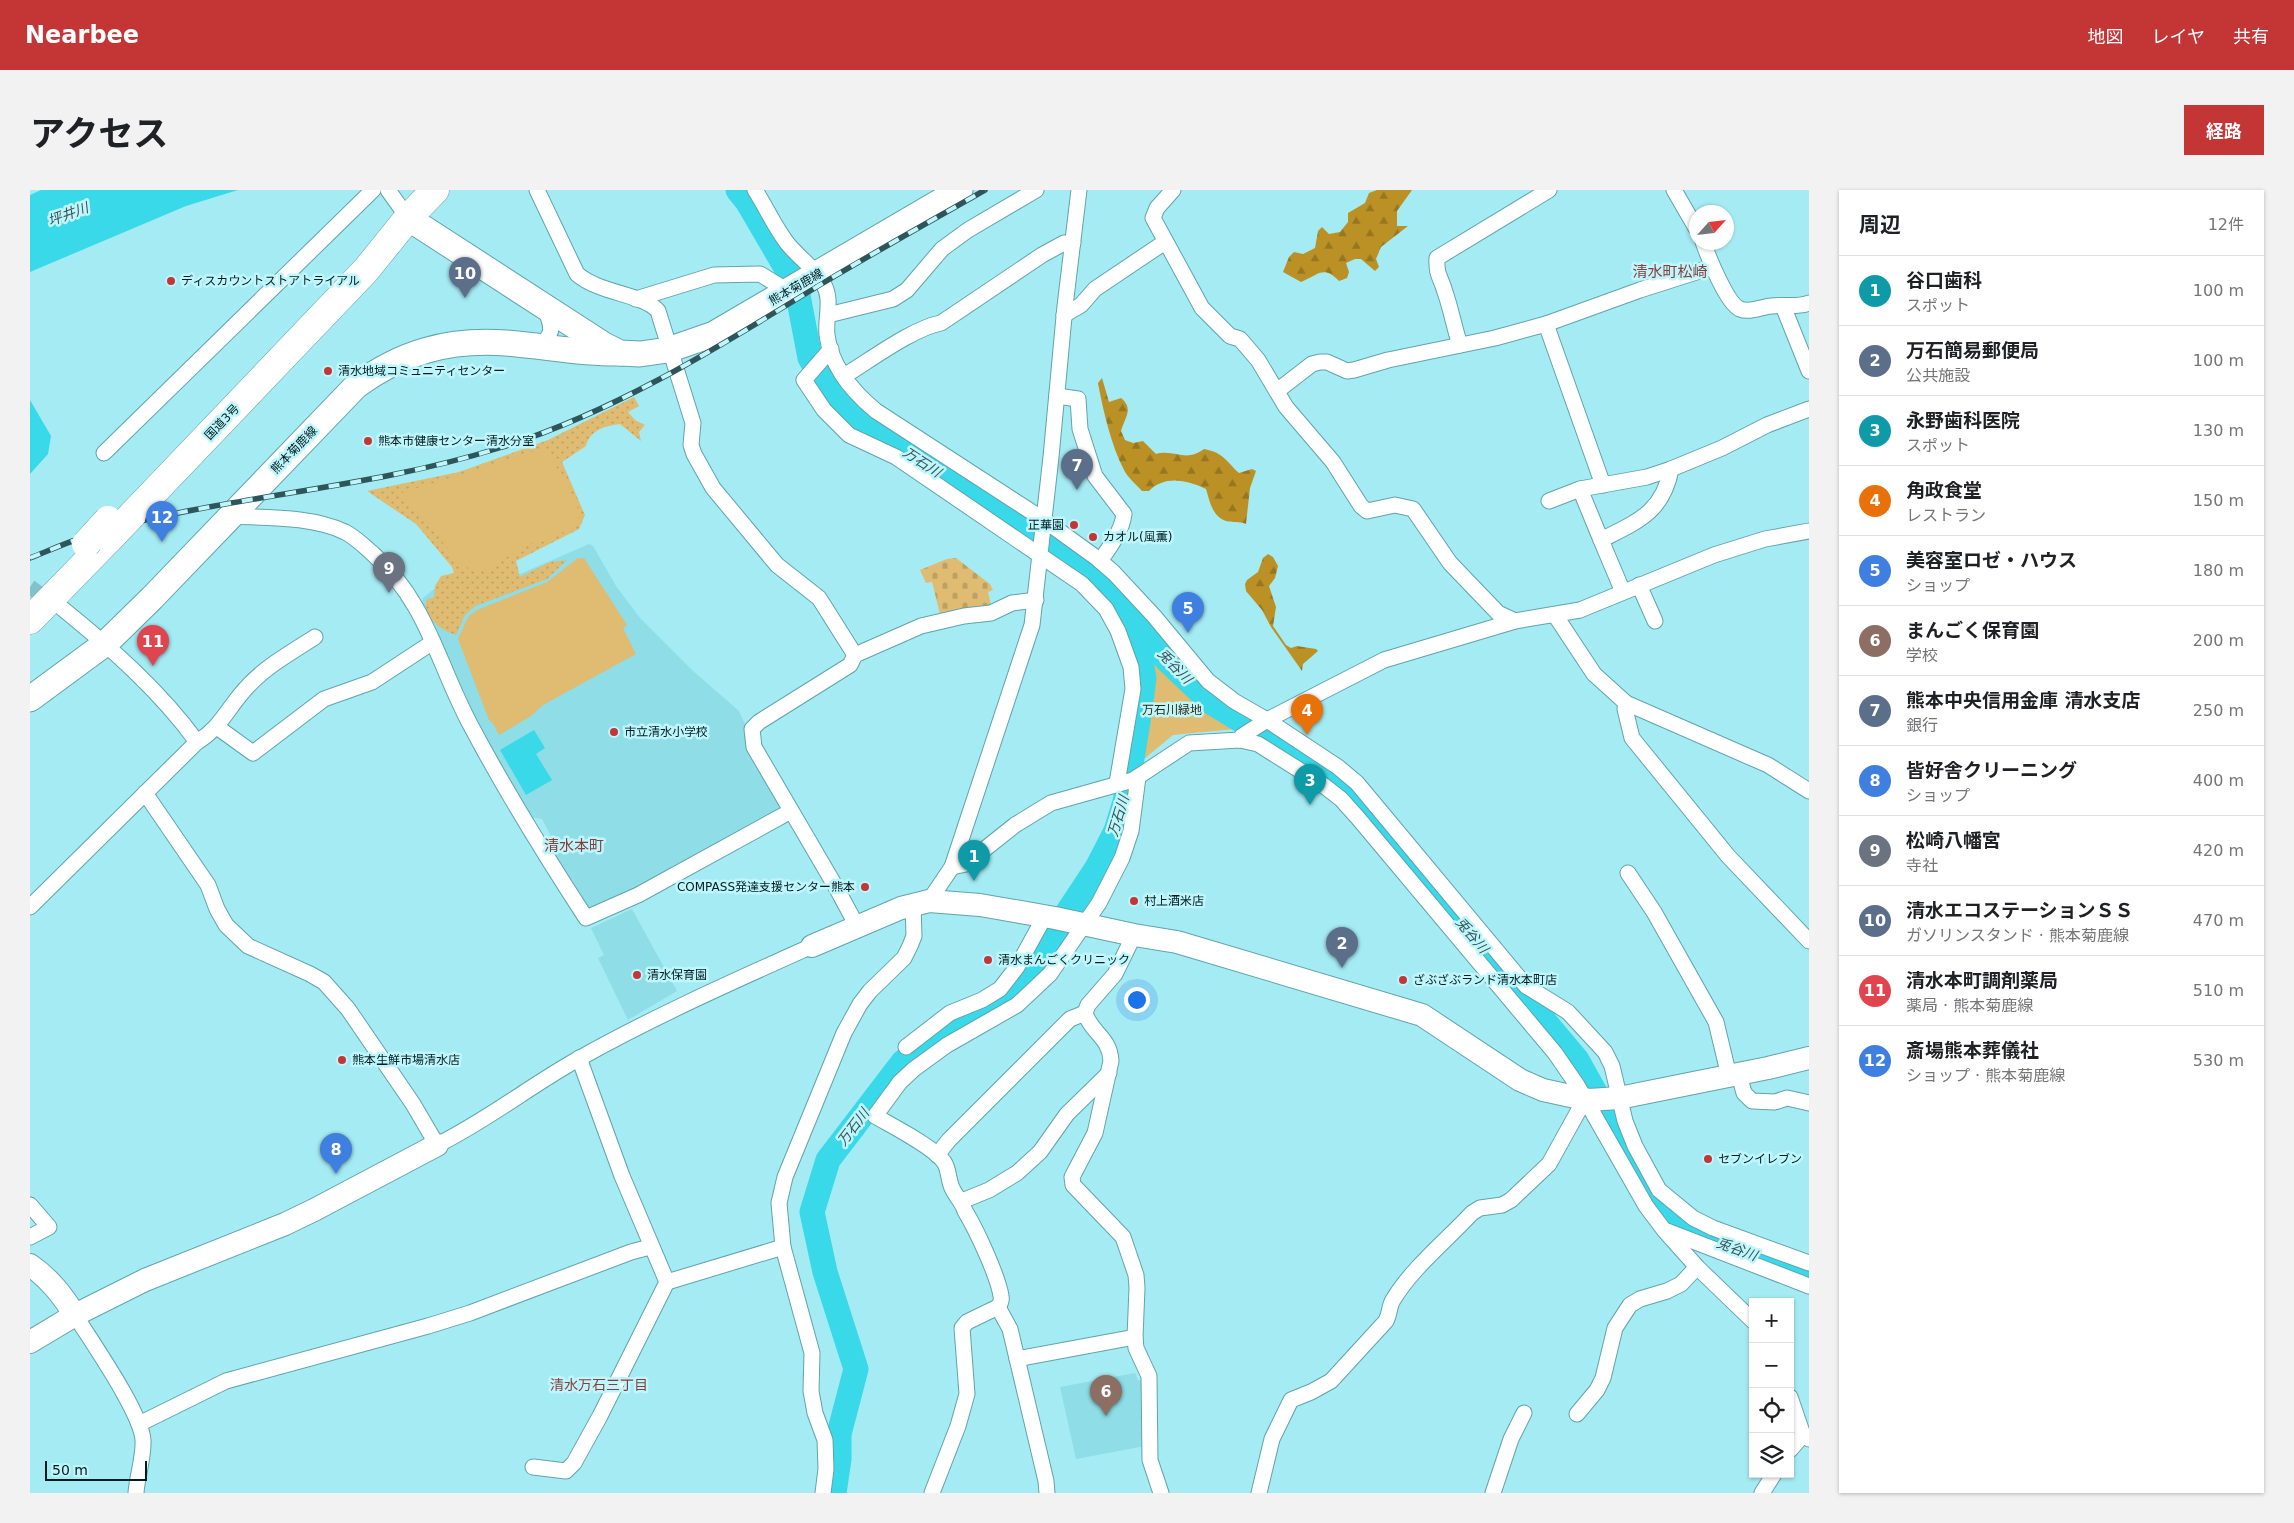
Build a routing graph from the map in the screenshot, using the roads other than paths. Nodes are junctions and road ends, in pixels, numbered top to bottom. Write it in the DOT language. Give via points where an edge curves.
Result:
graph roads {
  1 [pos="374,190"];
  2 [pos="388,190"];
  3 [pos="435,190"];
  4 [pos="537,190"];
  5 [pos="755,190"];
  6 [pos="960,190"];
  7 [pos="1036,190"];
  8 [pos="1079,190"];
  9 [pos="1173,190"];
  10 [pos="1549,190"];
  11 [pos="1674,190"];
  12 [pos="1689,216"];
  13 [pos="408,218"];
  14 [pos="1165,242"];
  15 [pos="1073,243"];
  16 [pos="1706,250"];
  17 [pos="1712,267"];
  18 [pos="814,276"];
  19 [pos="788,291"];
  20 [pos="636,299"];
  21 [pos="1809,303"];
  22 [pos="1783,306"];
  23 [pos="545,308"];
  24 [pos="828,315"];
  25 [pos="1064,315"];
  26 [pos="1546,324"];
  27 [pos="1460,345"];
  28 [pos="536,347"];
  29 [pos="668,350"];
  30 [pos="828,352"];
  31 [pos="620,354"];
  32 [pos="1809,371"];
  33 [pos="844,376"];
  34 [pos="1277,391"];
  35 [pos="1057,396"];
  36 [pos="1809,410"];
  37 [pos="104,453"];
  38 [pos="1671,469"];
  39 [pos="1604,485"];
  40 [pos="1580,489"];
  41 [pos="1549,501"];
  42 [pos="229,516"];
  43 [pos="1044,524"];
  44 [pos="109,529"];
  45 [pos="1809,531"];
  46 [pos="1601,540"];
  47 [pos="1041,553"];
  48 [pos="1100,561"];
  49 [pos="1639,585"];
  50 [pos="1623,592"];
  51 [pos="1036,600"];
  52 [pos="30,602"];
  53 [pos="63,609"];
  54 [pos="1555,615"];
  55 [pos="30,620"];
  56 [pos="1655,621"];
  57 [pos="1516,622"];
  58 [pos="315,637"];
  59 [pos="434,642"];
  60 [pos="106,643"];
  61 [pos="855,655"];
  62 [pos="30,699"];
  63 [pos="1626,703"];
  64 [pos="217,727"];
  65 [pos="1253,730"];
  66 [pos="197,742"];
  67 [pos="1128,780"];
  68 [pos="1809,791"];
  69 [pos="145,793"];
  70 [pos="791,811"];
  71 [pos="952,867"];
  72 [pos="1628,873"];
  73 [pos="921,902"];
  74 [pos="30,907"];
  75 [pos="1050,917"];
  76 [pos="1080,923"];
  77 [pos="857,926"];
  78 [pos="1134,935"];
  79 [pos="1809,941"];
  80 [pos="812,946"];
  81 [pos="1085,1013"];
  82 [pos="906,1047"];
  83 [pos="579,1058"];
  84 [pos="1809,1058"];
  85 [pos="1108,1073"];
  86 [pos="1734,1075"];
  87 [pos="1600,1099"];
  88 [pos="1809,1103"];
  89 [pos="437,1144"];
  90 [pos="937,1155"];
  91 [pos="962,1201"];
  92 [pos="30,1205"];
  93 [pos="1664,1230"];
  94 [pos="30,1237"];
  95 [pos="650,1247"];
  96 [pos="783,1247"];
  97 [pos="1809,1263"];
  98 [pos="30,1265"];
  99 [pos="1697,1267"];
  100 [pos="667,1282"];
  101 [pos="1809,1286"];
  102 [pos="998,1307"];
  103 [pos="75,1315"];
  104 [pos="1749,1316"];
  105 [pos="1135,1338"];
  106 [pos="30,1342"];
  107 [pos="1017,1359"];
  108 [pos="1794,1407"];
  109 [pos="1524,1412"];
  110 [pos="1577,1414"];
  111 [pos="139,1424"];
  112 [pos="1806,1437"];
  113 [pos="1794,1447"];
  114 [pos="533,1467"];
  115 [pos="1771,1478"];
  116 [pos="1499,1492"];
  117 [pos="136,1493"];
  118 [pos="824,1493"];
  119 [pos="932,1493"];
  120 [pos="1047,1493"];
  121 [pos="1161,1493"];
  122 [pos="1259,1493"];
  123 [pos="1762,1493"];
  1 -- 37 [label="street"];
  2 -- 13 [label="street"];
  3 -- 13 [label="highway, 国道3号"];
  4 -- 20 [label="street" via="577,274 609,292"];
  5 -- 18 [label="street" via="788,244"];
  6 -- 18 [label="main road, 熊本菊鹿線"];
  7 -- 24 [label="street" via="942,249 907,290 893,300"];
  8 -- 15 [label="street"];
  9 -- 14 [label="street" via="1157,208 1153,218"];
  10 -- 27 [label="street" via="1436,258 1436,270"];
  11 -- 12 [label="street"];
  13 -- 23 [label="main road, 熊本菊鹿線"];
  13 -- 44 [label="highway, 国道3号" via="352,265 176,445"];
  14 -- 25 [label="street" via="1095,289"];
  14 -- 34 [label="street" via="1202,308 1230,336 1240,339"];
  15 -- 25 [label="street"];
  15 -- 33 [label="street" via="1064,243 1042,255 941,323 915,333"];
  16 -- 17 [label="street"];
  17 -- 22 [label="street" via="1740,309"];
  17 -- 26 [label="street"];
  18 -- 19 [label="main road, 熊本菊鹿線"];
  18 -- 24 [label="street" via="823,283 828,296"];
  19 -- 20 [label="street" via="760,274 714,275"];
  19 -- 29 [label="main road, 熊本菊鹿線" via="714,334"];
  20 -- 29 [label="street" via="652,304 658,311"];
  21 -- 22 [label="street"];
  22 -- 32 [label="street"];
  23 -- 28 [label="street" via="551,331"];
  23 -- 31 [label="main road, 熊本菊鹿線"];
  24 -- 30 [label="street"];
  25 -- 35 [label="street"];
  26 -- 27 [label="street"];
  26 -- 39 [label="street"];
  27 -- 34 [label="street" via="1347,371 1327,362 1312,364"];
  28 -- 31 [label="main road, 熊本菊鹿線"];
  28 -- 42 [label="main road, 熊本菊鹿線" via="471,342 402,357 356,386"];
  29 -- 31 [label="main road, 熊本菊鹿線"];
  29 -- 61 [label="street" via="693,423 691,445 713,488 777,565 819,598"];
  30 -- 33 [label="street"];
  30 -- 47 [label="street" via="804,380 841,428 896,457"];
  33 -- 43 [label="street" via="859,397 876,412"];
  34 -- 57 [label="street" via="1367,511 1395,505 1413,509 1450,563 1498,613"];
  35 -- 43 [label="street"];
  35 -- 48 [label="street" via="1078,399 1080,429 1095,476 1124,514 1119,530"];
  36 -- 38 [label="street"];
  38 -- 39 [label="street"];
  38 -- 46 [label="street" via="1660,502 1648,514"];
  39 -- 40 [label="street"];
  40 -- 41 [label="street"];
  40 -- 46 [label="street"];
  42 -- 59 [label="street" via="297,520 346,533 391,570 413,600"];
  42 -- 60 [label="main road, 熊本菊鹿線"];
  43 -- 47 [label="street"];
  43 -- 48 [label="street"];
  44 -- 52 [label="highway, 国道3号"];
  44 -- 55 [label="highway, 国道3号"];
  45 -- 49 [label="street" via="1750,543"];
  46 -- 50 [label="street"];
  47 -- 51 [label="street"];
  47 -- 67 [label="street" via="1082,584 1106,609 1118,631 1131,667 1133,689"];
  48 -- 65 [label="street" via="1154,616 1208,681 1234,701"];
  49 -- 50 [label="street"];
  49 -- 56 [label="street"];
  50 -- 54 [label="street" via="1580,610"];
  51 -- 61 [label="street" via="1012,603 991,613 920,626"];
  51 -- 71 [label="street" via="1032,625 1012,690"];
  53 -- 60 [label="street"];
  54 -- 57 [label="street"];
  54 -- 63 [label="street" via="1594,674"];
  57 -- 65 [label="street" via="1384,660"];
  58 -- 64 [label="street" via="267,668 248,686"];
  59 -- 64 [label="street" via="372,682 324,699 253,753"];
  59 -- 70 [label="street" via="469,724 543,852 586,918 638,895"];
  60 -- 62 [label="main road, 熊本菊鹿線"];
  60 -- 66 [label="street"];
  61 -- 70 [label="street" via="850,665 752,729 754,747"];
  63 -- 68 [label="street" via="1768,765"];
  63 -- 79 [label="street" via="1632,738 1728,856"];
  64 -- 66 [label="street"];
  65 -- 67 [label="street" via="1189,743"];
  65 -- 87 [label="street" via="1258,744 1341,799 1555,1053"];
  65 -- 87 [label="street" via="1338,767 1357,782 1526,986 1568,1012 1605,1052 1612,1066"];
  66 -- 69 [label="street"];
  67 -- 71 [label="street" via="1051,803 1003,833 966,864"];
  67 -- 76 [label="street" via="1131,831 1122,858 1099,903"];
  69 -- 74 [label="street"];
  69 -- 89 [label="street" via="208,885 226,925 248,946 324,982 348,1010"];
  70 -- 77 [label="street"];
  71 -- 73 [label="street"];
  72 -- 86 [label="street" via="1654,912 1716,1022"];
  73 -- 75 [label="street" via="964,903"];
  73 -- 77 [label="street"];
  73 -- 96 [label="street" via="914,936 904,958 870,991 848,1026 785,1177 779,1203"];
  75 -- 76 [label="street"];
  75 -- 82 [label="street" via="1000,988 982,1000 950,1012"];
  76 -- 78 [label="street"];
  76 -- 90 [label="street" via="1050,974 1032,992 1000,1016 931,1055 900,1082 875,1116"];
  77 -- 80 [label="street"];
  78 -- 81 [label="street" via="1115,974"];
  78 -- 87 [label="street" via="1177,942 1422,1015 1520,1080 1543,1090"];
  80 -- 83 [label="street" via="670,1010"];
  81 -- 85 [label="street" via="1087,1021 1111,1050"];
  81 -- 90 [label="street" via="1070,1018"];
  83 -- 89 [label="street" via="477,1124"];
  83 -- 95 [label="street"];
  84 -- 86 [label="street"];
  85 -- 91 [label="street" via="1067,1114 1040,1152 1023,1168 989,1190"];
  85 -- 105 [label="street" via="1095,1133 1072,1177 1073,1185 1125,1243 1138,1288"];
  86 -- 87 [label="street"];
  86 -- 88 [label="street" via="1752,1101 1775,1102 1787,1098"];
  87 -- 93 [label="street" via="1640,1195"];
  87 -- 97 [label="street" via="1625,1121 1659,1190 1670,1200 1693,1218 1713,1228"];
  87 -- 122 [label="street" via="1549,1164 1511,1200 1472,1213 1406,1282 1391,1302 1386,1321 1332,1381 1292,1400 1272,1439"];
  89 -- 103 [label="street" via="286,1224 145,1280"];
  90 -- 91 [label="street" via="946,1166 956,1196"];
  91 -- 102 [label="street" via="1002,1296"];
  92 -- 94 [label="street" via="49,1227"];
  93 -- 99 [label="street"];
  93 -- 101 [label="street"];
  95 -- 100 [label="street"];
  95 -- 111 [label="street" via="428,1326 226,1381"];
  96 -- 100 [label="street"];
  96 -- 118 [label="street" via="812,1353 811,1390 824,1440"];
  98 -- 103 [label="street" via="46,1276"];
  99 -- 104 [label="street"];
  99 -- 110 [label="street" via="1681,1284 1630,1305 1615,1328 1603,1378"];
  100 -- 114 [label="street" via="574,1463 566,1471"];
  102 -- 107 [label="street" via="1010,1329"];
  102 -- 119 [label="street" via="967,1322 962,1328 967,1394"];
  103 -- 106 [label="street"];
  103 -- 111 [label="street"];
  105 -- 107 [label="street"];
  105 -- 121 [label="street" via="1136,1348 1149,1376 1150,1460"];
  107 -- 120 [label="street"];
  108 -- 112 [label="street"];
  109 -- 116 [label="street" via="1511,1439"];
  111 -- 117 [label="street" via="143,1447"];
  112 -- 113 [label="street"];
  115 -- 123 [label="street"];
}
